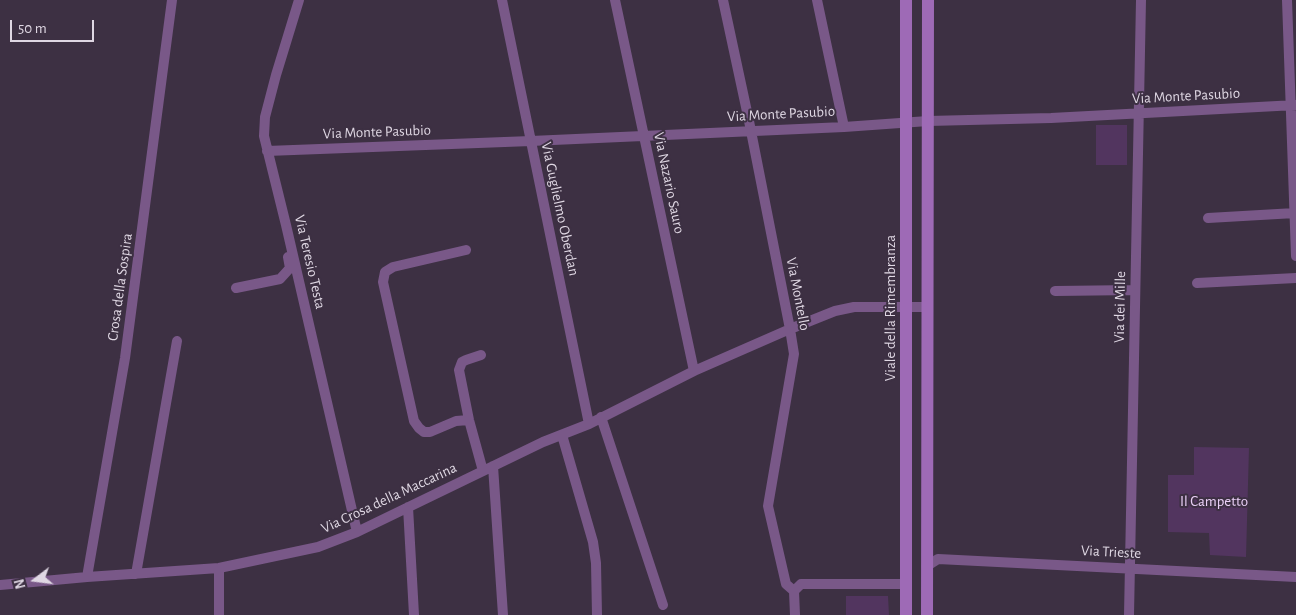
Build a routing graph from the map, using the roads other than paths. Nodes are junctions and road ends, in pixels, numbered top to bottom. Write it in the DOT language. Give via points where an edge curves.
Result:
graph roads {
  1 [pos="172,0"];
  2 [pos="299,0"];
  3 [pos="502,0"];
  4 [pos="615,0"];
  5 [pos="724,0"];
  6 [pos="817,0"];
  7 [pos="906,0"];
  8 [pos="928,0"];
  9 [pos="1141,0"];
  10 [pos="1288,0"];
  11 [pos="1294,105"];
  12 [pos="1139,113"];
  13 [pos="928,121"];
  14 [pos="906,122"];
  15 [pos="844,127"];
  16 [pos="751,131"];
  17 [pos="644,136"];
  18 [pos="531,141"];
  19 [pos="268,151"];
  20 [pos="1295,213"];
  21 [pos="1208,218"];
  22 [pos="280,227"];
  23 [pos="466,250"];
  24 [pos="1296,256"];
  25 [pos="1296,278"];
  26 [pos="1197,283"];
  27 [pos="236,288"];
  28 [pos="1135,290"];
  29 [pos="1055,292"];
  30 [pos="906,307"];
  31 [pos="928,307"];
  32 [pos="790,329"];
  33 [pos="177,341"];
  34 [pos="481,355"];
  35 [pos="694,372"];
  36 [pos="601,417"];
  37 [pos="469,420"];
  38 [pos="589,424"];
  39 [pos="562,435"];
  40 [pos="488,468"];
  41 [pos="408,507"];
  42 [pos="357,532"];
  43 [pos="906,558"];
  44 [pos="927,563"];
  45 [pos="218,568"];
  46 [pos="1130,568"];
  47 [pos="136,574"];
  48 [pos="87,577"];
  49 [pos="1296,577"];
  50 [pos="927,582"];
  51 [pos="0,585"];
  52 [pos="906,585"];
  53 [pos="794,591"];
  54 [pos="663,605"];
  55 [pos="219,615"];
  56 [pos="414,615"];
  57 [pos="502,615"];
  58 [pos="597,615"];
  59 [pos="795,615"];
  60 [pos="906,615"];
  61 [pos="928,615"];
  62 [pos="1129,615"];
  1 -- 48 [label="street, Crosa della Sospira" via="126,349"];
  2 -- 19 [label="street, Via Teresio Testa" via="265,117 264,136"];
  3 -- 18 [label="street, Via Guglielmo Oberdan"];
  4 -- 17 [label="street, Via Nazario Sauro"];
  5 -- 16 [label="street, Via Montello"];
  6 -- 15 [label="street"];
  7 -- 14 [label="street, Viale della Rimembranza"];
  8 -- 13 [label="street"];
  9 -- 12 [label="street, Via dei Mille"];
  10 -- 11 [label="street"];
  11 -- 12 [label="street, Via Monte Pasubio"];
  11 -- 20 [label="street"];
  12 -- 13 [label="street, Via Monte Pasubio"];
  12 -- 28 [label="street, Via dei Mille"];
  13 -- 14 [label="street, Via Monte Pasubio"];
  13 -- 31 [label="street"];
  14 -- 15 [label="street, Via Monte Pasubio"];
  14 -- 30 [label="street, Viale della Rimembranza"];
  15 -- 16 [label="street, Via Monte Pasubio"];
  16 -- 17 [label="street, Via Monte Pasubio"];
  16 -- 32 [label="street, Via Montello"];
  17 -- 18 [label="street, Via Monte Pasubio"];
  17 -- 35 [label="street, Via Nazario Sauro"];
  18 -- 19 [label="street, Via Monte Pasubio"];
  18 -- 38 [label="street, Via Guglielmo Oberdan"];
  19 -- 42 [label="street, Via Teresio Testa"];
  20 -- 21 [label="street"];
  20 -- 24 [label="street"];
  22 -- 27 [label="street" via="290,268 280,279"];
  23 -- 37 [label="street" via="393,267 385,272 383,282 414,421 424,432 430,432 456,421"];
  25 -- 26 [label="street"];
  28 -- 29 [label="street"];
  28 -- 46 [label="street, Via dei Mille"];
  30 -- 31 [label="street, Via Crosa della Maccarina"];
  30 -- 32 [label="street, Via Crosa della Maccarina" via="844,308"];
  30 -- 43 [label="street, Viale della Rimembranza"];
  31 -- 44 [label="street"];
  32 -- 35 [label="street, Via Crosa della Maccarina"];
  32 -- 53 [label="street, Via Montello" via="794,354 768,506 786,584"];
  33 -- 47 [label="street"];
  34 -- 37 [label="street" via="462,362 458,370"];
  35 -- 36 [label="street, Via Crosa della Maccarina"];
  36 -- 38 [label="street, Via Crosa della Maccarina"];
  36 -- 54 [label="street"];
  37 -- 40 [label="street"];
  38 -- 39 [label="street, Via Crosa della Maccarina"];
  39 -- 40 [label="street, Via Crosa della Maccarina"];
  39 -- 58 [label="street" via="593,542"];
  40 -- 41 [label="street, Via Crosa della Maccarina"];
  40 -- 57 [label="street"];
  41 -- 42 [label="street, Via Crosa della Maccarina"];
  41 -- 56 [label="street"];
  42 -- 45 [label="street, Via Crosa della Maccarina" via="318,547"];
  43 -- 44 [label="street" via="917,554"];
  43 -- 52 [label="street, Viale della Rimembranza"];
  44 -- 46 [label="street, Via Trieste" via="938,559"];
  44 -- 50 [label="street"];
  45 -- 47 [label="street, Via Crosa della Maccarina"];
  45 -- 55 [label="street"];
  46 -- 49 [label="street, Via Trieste"];
  46 -- 62 [label="street, Via dei Mille"];
  47 -- 48 [label="street, Via Crosa della Maccarina"];
  48 -- 51 [label="street, Via Crosa della Maccarina"];
  50 -- 52 [label="street" via="920,589"];
  50 -- 61 [label="street"];
  52 -- 53 [label="street" via="801,584"];
  52 -- 60 [label="street, Viale della Rimembranza"];
  53 -- 59 [label="street, Via Montello"];
}
